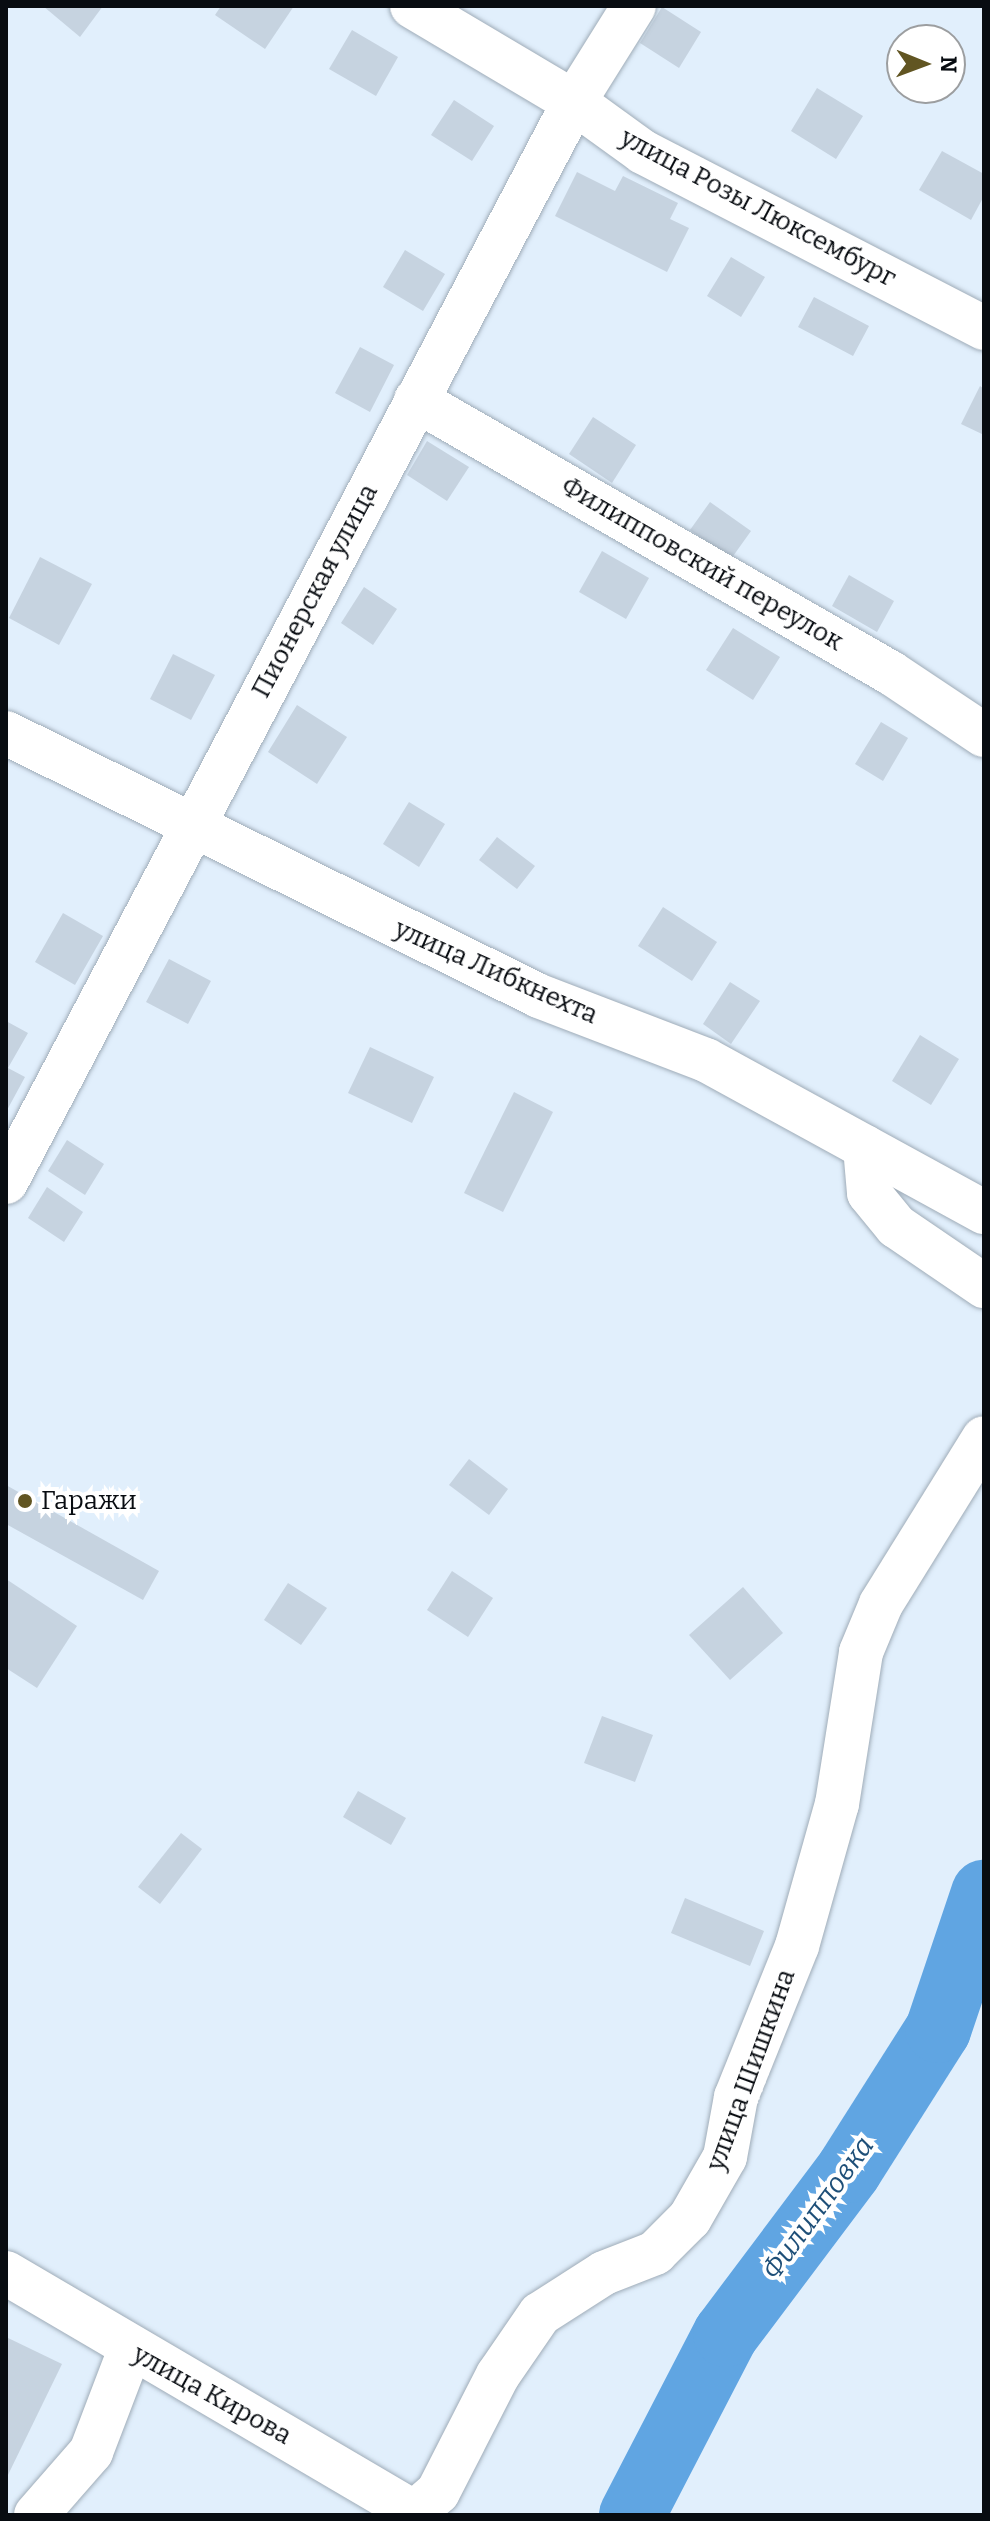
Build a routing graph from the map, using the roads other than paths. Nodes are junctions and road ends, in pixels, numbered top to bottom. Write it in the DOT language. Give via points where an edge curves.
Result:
graph roads {
  1 [pos="412,6"];
  2 [pos="634,6"];
  3 [pos="574,102"];
  4 [pos="984,328"];
  5 [pos="416,400"];
  6 [pos="6,733"];
  7 [pos="984,735"];
  8 [pos="190,826"];
  9 [pos="865,1147"];
  10 [pos="6,1182"];
  11 [pos="984,1212"];
  12 [pos="984,1286"];
  13 [pos="984,1438"];
  14 [pos="6,2273"];
  15 [pos="130,2350"];
  16 [pos="417,2514"];
  17 [pos="36,2515"];
  1 -- 3 [label="street, улица Розы Люксембург"];
  2 -- 3 [label="street, Пионерская улица"];
  3 -- 4 [label="street, улица Розы Люксембург" via="643,152"];
  3 -- 5 [label="street, Пионерская улица"];
  5 -- 7 [label="street, Филипповский переулок" via="891,673"];
  5 -- 8 [label="street, Пионерская улица"];
  6 -- 8 [label="street, улица Либкнехта"];
  8 -- 9 [label="street, улица Либкнехта" via="539,996 706,1060"];
  8 -- 10 [label="street, Пионерская улица"];
  9 -- 11 [label="street, улица Либкнехта"];
  9 -- 12 [label="street" via="869,1193 896,1226"];
  13 -- 16 [label="street, улица Шишкина" via="881,1604 861,1652 837,1804 797,1946 736,2097 725,2157 690,2218 655,2253 604,2273 540,2314 498,2375 438,2492"];
  14 -- 15 [label="street, улица Кирова"];
  15 -- 16 [label="street, улица Кирова"];
  15 -- 17 [label="street" via="91,2452"];
}
